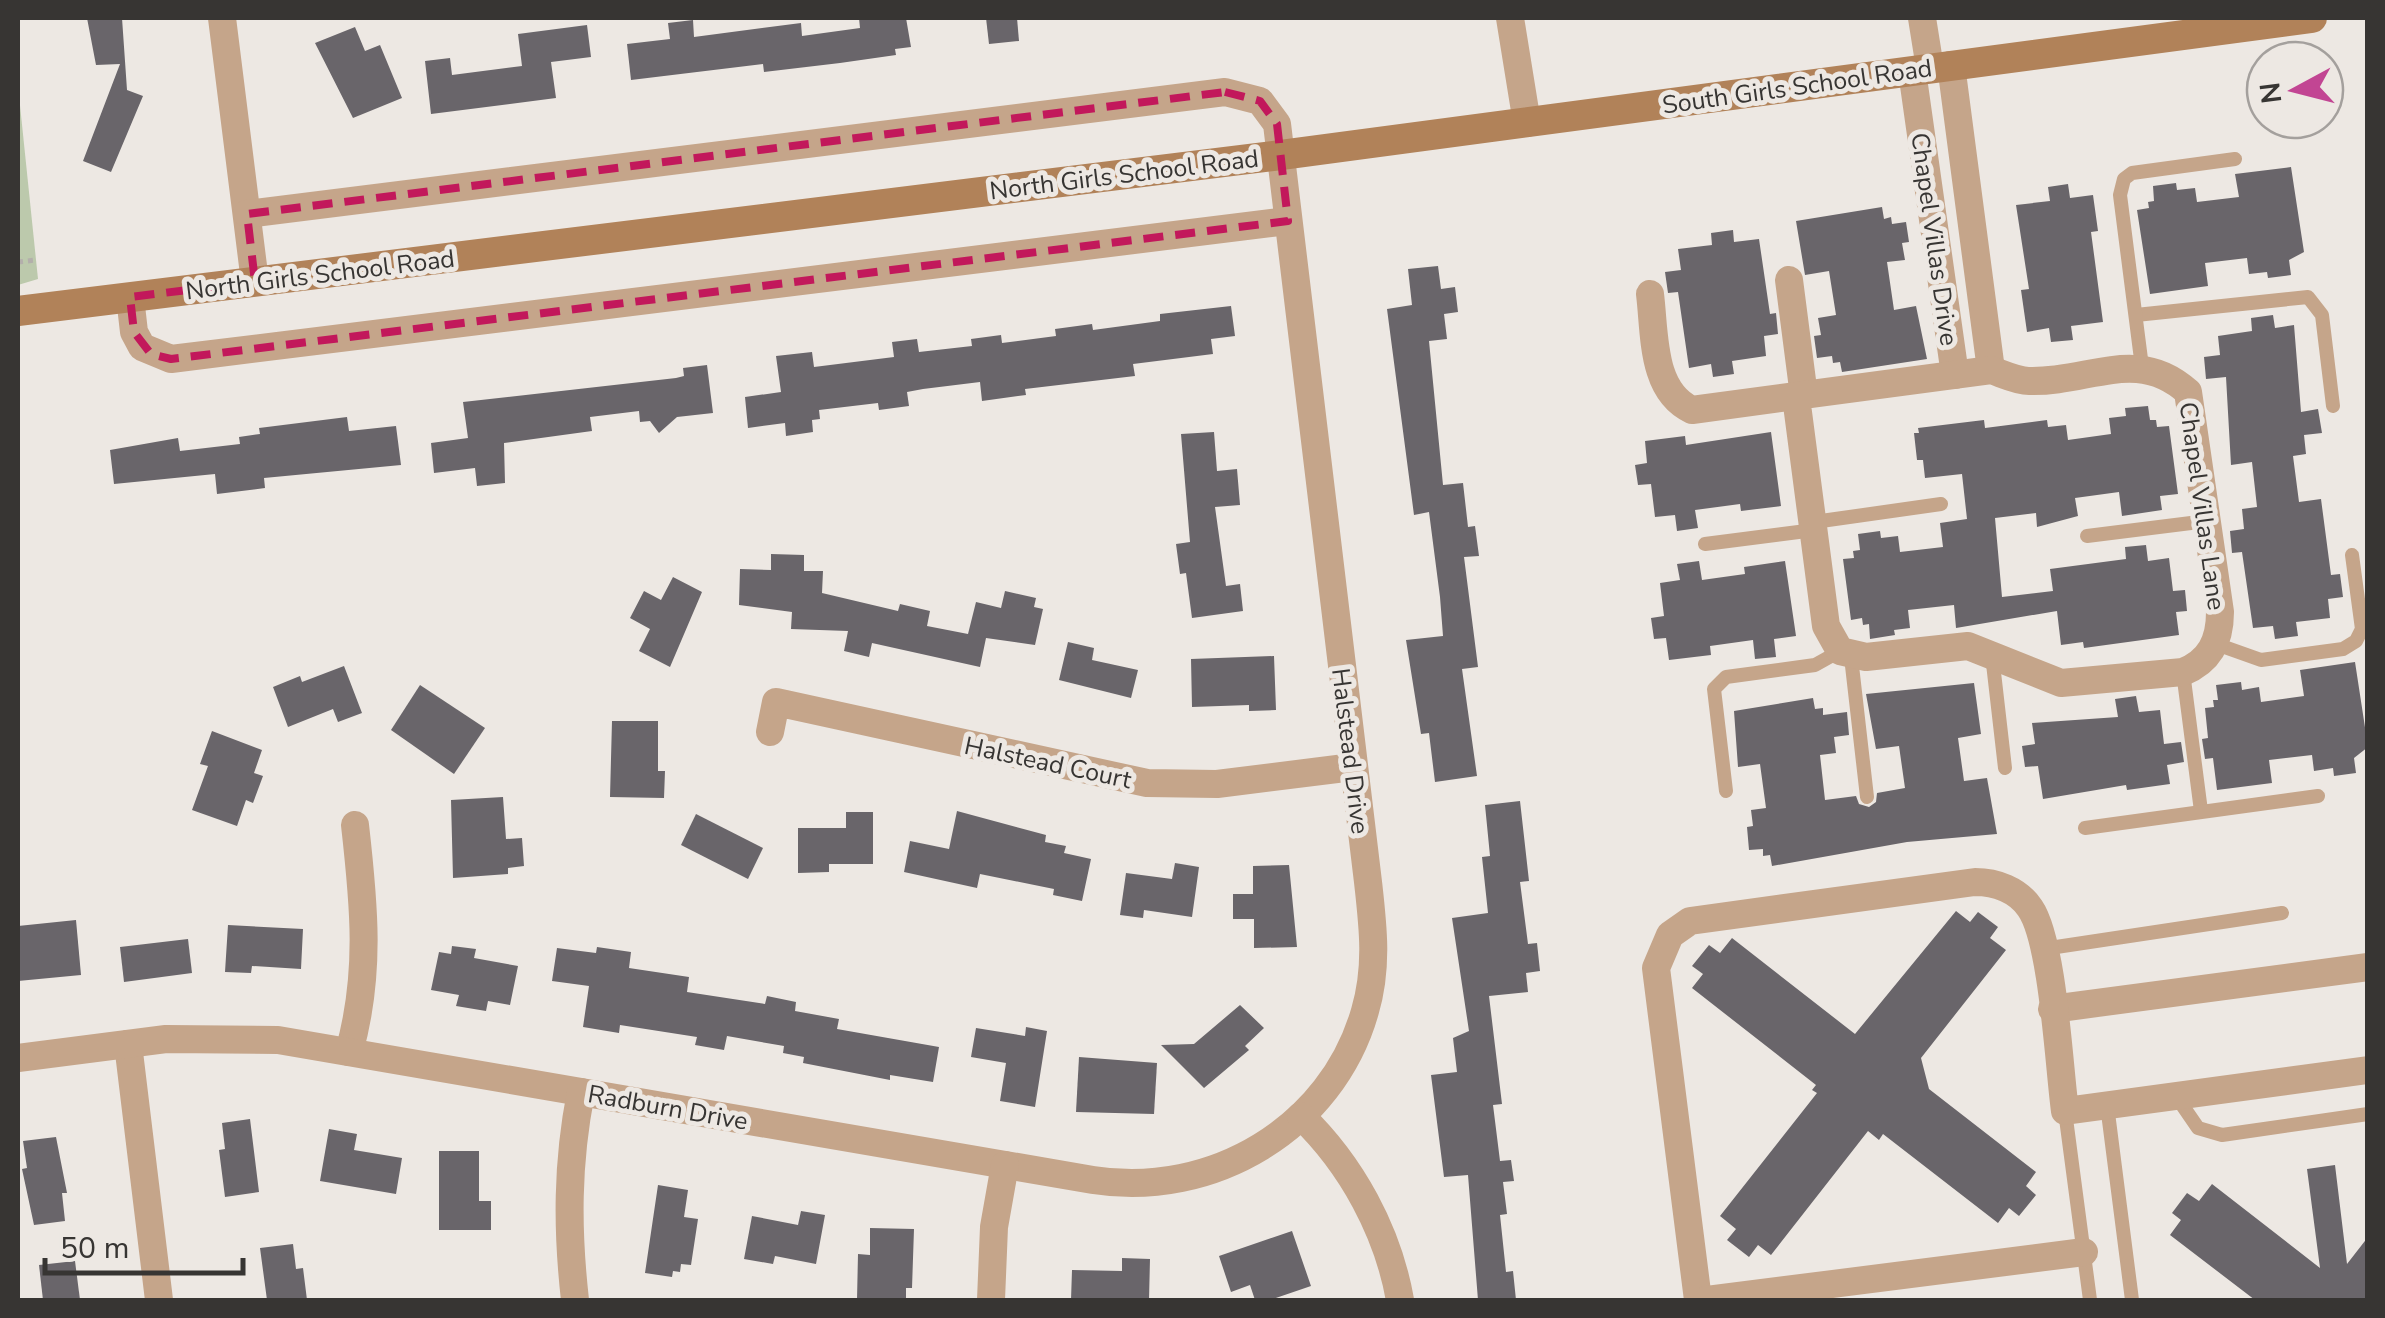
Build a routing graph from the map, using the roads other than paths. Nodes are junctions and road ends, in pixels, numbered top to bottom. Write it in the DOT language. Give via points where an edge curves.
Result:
graph roads {
  1 [pos="222,18"];
  2 [pos="1510,18"];
  3 [pos="1922,18"];
  4 [pos="2312,18"];
  5 [pos="1931,68"];
  6 [pos="1526,123"];
  7 [pos="1281,155"];
  8 [pos="2235,159"];
  9 [pos="247,214"];
  10 [pos="1288,221"];
  11 [pos="1789,280"];
  12 [pos="255,282"];
  13 [pos="1650,294"];
  14 [pos="130,297"];
  15 [pos="18,311"];
  16 [pos="2136,315"];
  17 [pos="2142,367"];
  18 [pos="1992,370"];
  19 [pos="1955,375"];
  20 [pos="1800,396"];
  21 [pos="2333,406"];
  22 [pos="1941,504"];
  23 [pos="2206,521"];
  24 [pos="1815,526"];
  25 [pos="2087,536"];
  26 [pos="1705,544"];
  27 [pos="2352,555"];
  28 [pos="2216,644"];
  29 [pos="1845,654"];
  30 [pos="1992,654"];
  31 [pos="2183,672"];
  32 [pos="770,732"];
  33 [pos="1353,767"];
  34 [pos="2005,768"];
  35 [pos="1726,791"];
  36 [pos="2318,796"];
  37 [pos="1867,797"];
  38 [pos="2202,812"];
  39 [pos="354,825"];
  40 [pos="2085,828"];
  41 [pos="2282,914"];
  42 [pos="2042,949"];
  43 [pos="2368,967"];
  44 [pos="2052,1009"];
  45 [pos="128,1044"];
  46 [pos="349,1052"];
  47 [pos="18,1058"];
  48 [pos="2368,1070"];
  49 [pos="581,1092"];
  50 [pos="2176,1096"];
  51 [pos="2106,1105"];
  52 [pos="2065,1111"];
  53 [pos="2368,1114"];
  54 [pos="1301,1116"];
  55 [pos="1005,1165"];
  56 [pos="2084,1252"];
  57 [pos="159,1300"];
  58 [pos="575,1300"];
  59 [pos="991,1300"];
  60 [pos="1400,1300"];
  61 [pos="1698,1300"];
  62 [pos="1707,1300"];
  63 [pos="2090,1300"];
  64 [pos="2132,1300"];
  1 -- 9 [label="street"];
  2 -- 6 [label="street"];
  3 -- 5 [label="street"];
  4 -- 5 [label="main road, South Girls School Road"];
  5 -- 6 [label="main road, South Girls School Road"];
  5 -- 18 [label="street"];
  5 -- 19 [label="street, Chapel Villas Drive"];
  6 -- 7 [label="main road, South Girls School Road"];
  7 -- 9 [label="street, North Girls School Road" via="1277,124 1260,101 1226,92"];
  7 -- 10 [label="street, Halstead Drive"];
  7 -- 12 [label="main road, North Girls School Road"];
  8 -- 16 [label="lane" via="2124,179 2120,195"];
  9 -- 12 [label="street"];
  10 -- 14 [label="street" via="171,359 142,347"];
  10 -- 33 [label="street, Halstead Drive"];
  11 -- 20 [label="street"];
  12 -- 14 [label="main road, North Girls School Road"];
  13 -- 20 [label="street, Chapel Villas Drive" via="1662,379 1674,402 1692,410"];
  14 -- 15 [label="main road, North Girls School Road"];
  16 -- 17 [label="lane"];
  16 -- 21 [label="lane" via="2308,297 2322,315"];
  17 -- 18 [label="street" via="2028,382"];
  17 -- 23 [label="street, Chapel Villas Lane" via="2188,392"];
  18 -- 19 [label="street"];
  19 -- 20 [label="street, Chapel Villas Drive"];
  20 -- 24 [label="street"];
  22 -- 24 [label="lane"];
  23 -- 25 [label="lane"];
  23 -- 28 [label="street, Chapel Villas Lane" via="2220,612"];
  24 -- 26 [label="lane"];
  24 -- 29 [label="street" via="1826,626"];
  27 -- 28 [label="lane" via="2362,629 2356,641 2343,649 2261,660"];
  28 -- 31 [label="street, Chapel Villas Lane" via="2198,666"];
  29 -- 30 [label="street" via="1968,646"];
  29 -- 35 [label="lane" via="1815,665 1726,676 1714,689"];
  29 -- 37 [label="lane"];
  30 -- 31 [label="street" via="2060,683"];
  30 -- 34 [label="lane"];
  31 -- 38 [label="lane"];
  32 -- 33 [label="street, Halstead Court" via="776,702 1147,783 1217,784"];
  33 -- 54 [label="street, Halstead Drive" via="1375,938 1372,975 1346,1058"];
  36 -- 38 [label="lane"];
  38 -- 40 [label="lane"];
  39 -- 46 [label="street" via="366,942"];
  41 -- 42 [label="lane"];
  42 -- 44 [label="street"];
  42 -- 61 [label="street" via="2030,908 1985,882 1698,919 1670,934 1656,977"];
  43 -- 44 [label="street"];
  44 -- 52 [label="street"];
  45 -- 46 [label="street, Radburn Drive" via="254,1038"];
  45 -- 47 [label="street, Radburn Drive"];
  45 -- 57 [label="street"];
  46 -- 49 [label="street, Radburn Drive"];
  48 -- 50 [label="street"];
  49 -- 55 [label="street, Radburn Drive"];
  49 -- 58 [label="street" via="567,1230"];
  50 -- 51 [label="street"];
  50 -- 53 [label="lane" via="2198,1128 2222,1135"];
  51 -- 52 [label="street"];
  51 -- 64 [label="lane"];
  52 -- 56 [label="lane"];
  54 -- 55 [label="street, Radburn Drive" via="1252,1154 1180,1180 1117,1184"];
  54 -- 60 [label="street" via="1362,1193 1383,1237"];
  55 -- 59 [label="street"];
  56 -- 62 [label="street"];
  56 -- 63 [label="lane"];
}
